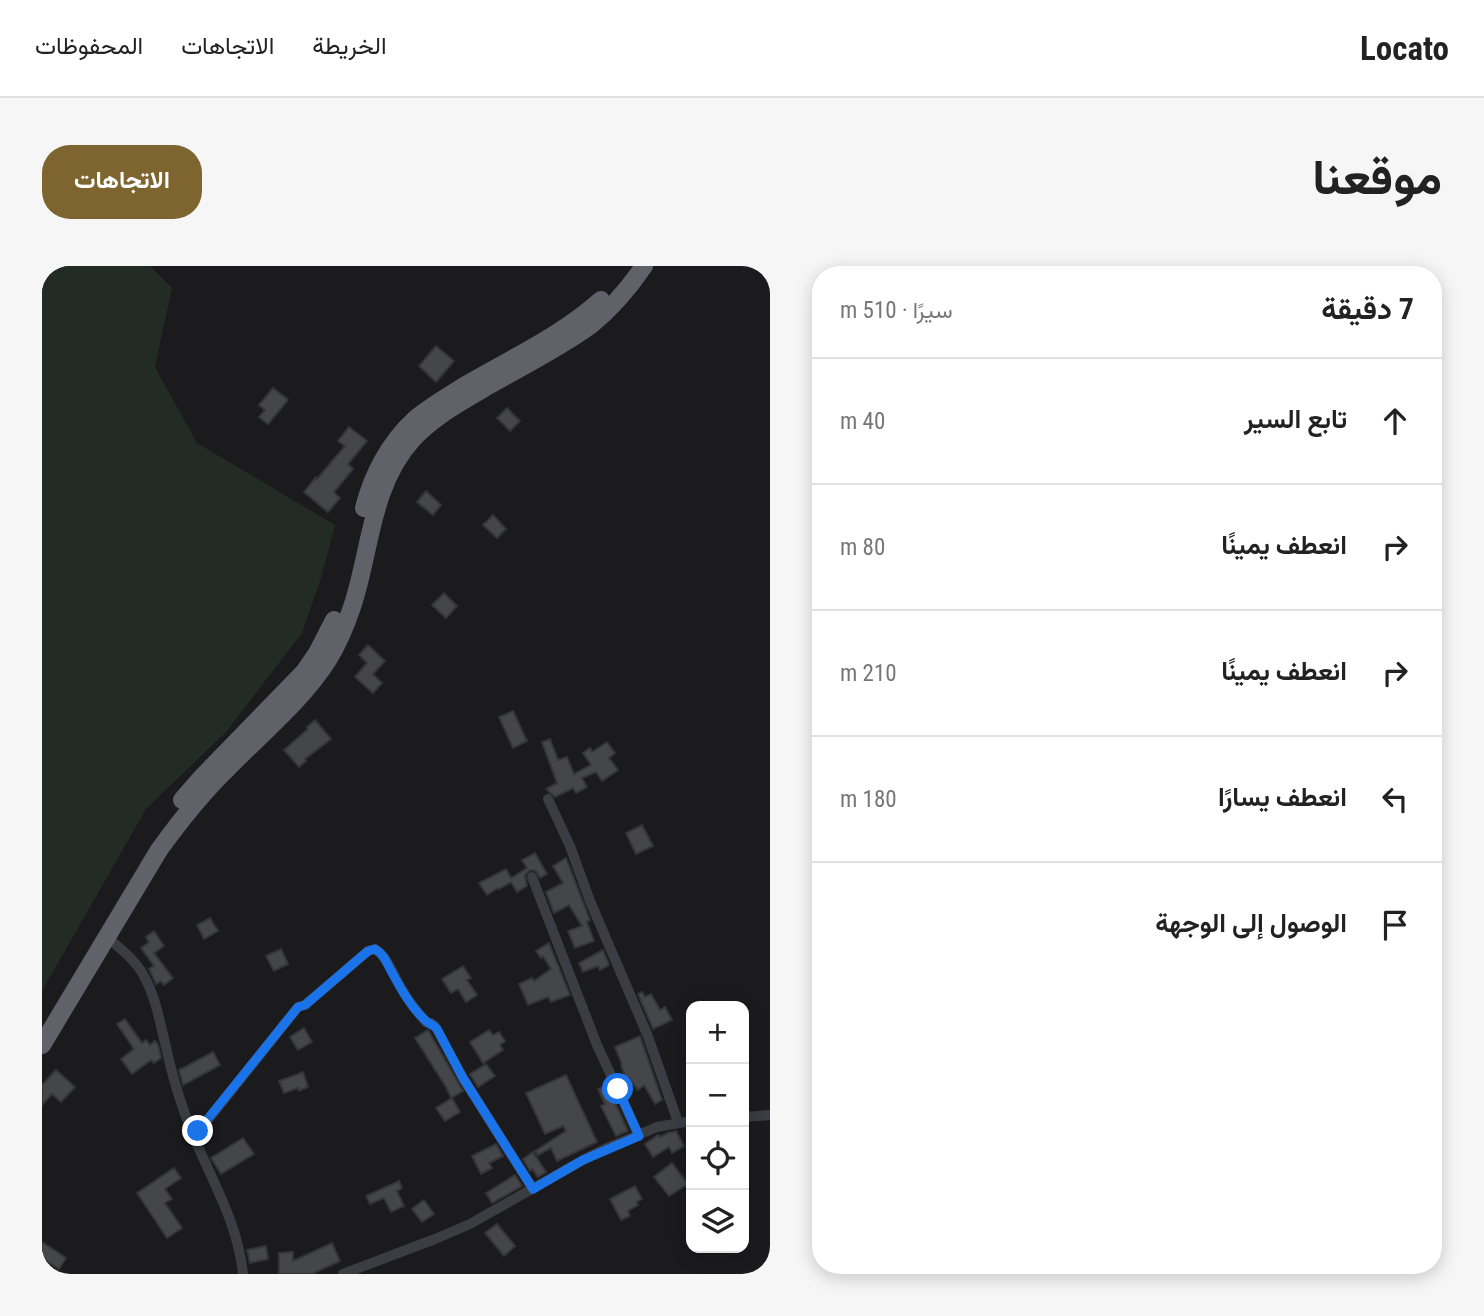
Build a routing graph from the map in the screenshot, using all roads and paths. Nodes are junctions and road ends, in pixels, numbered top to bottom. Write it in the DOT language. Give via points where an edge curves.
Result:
graph roads {
  1 [pos="631,266"];
  2 [pos="644,266"];
  3 [pos="548,799"];
  4 [pos="532,877"];
  5 [pos="107,937"];
  6 [pos="42,1022"];
  7 [pos="42,1045"];
  8 [pos="770,1115"];
  9 [pos="749,1117"];
  10 [pos="686,1121"];
  11 [pos="678,1122"];
  12 [pos="192,1136"];
  13 [pos="639,1136"];
  14 [pos="533,1189"];
  15 [pos="243,1274"];
  16 [pos="343,1274"];
  1 -- 6 [label="highway" via="589,311 439,402 396,441 372,481 350,573 317,653 170,814"];
  2 -- 5 [label="highway" via="593,323 448,409 412,440 379,498 352,606 327,661 185,815"];
  3 -- 11 [label="street" via="647,1034"];
  4 -- 13 [label="street" via="597,1045"];
  5 -- 7 [label="highway"];
  5 -- 12 [label="street" via="144,976 158,1009"];
  8 -- 9 [label="street"];
  10 -- 11 [label="street"];
  11 -- 13 [label="street"];
  12 -- 14 [label="street" via="298,1007 375,949 383,954 420,1015 437,1029"];
  12 -- 15 [label="street" via="230,1215"];
  13 -- 14 [label="street" via="583,1160"];
  14 -- 16 [label="street" via="458,1229"];
}
